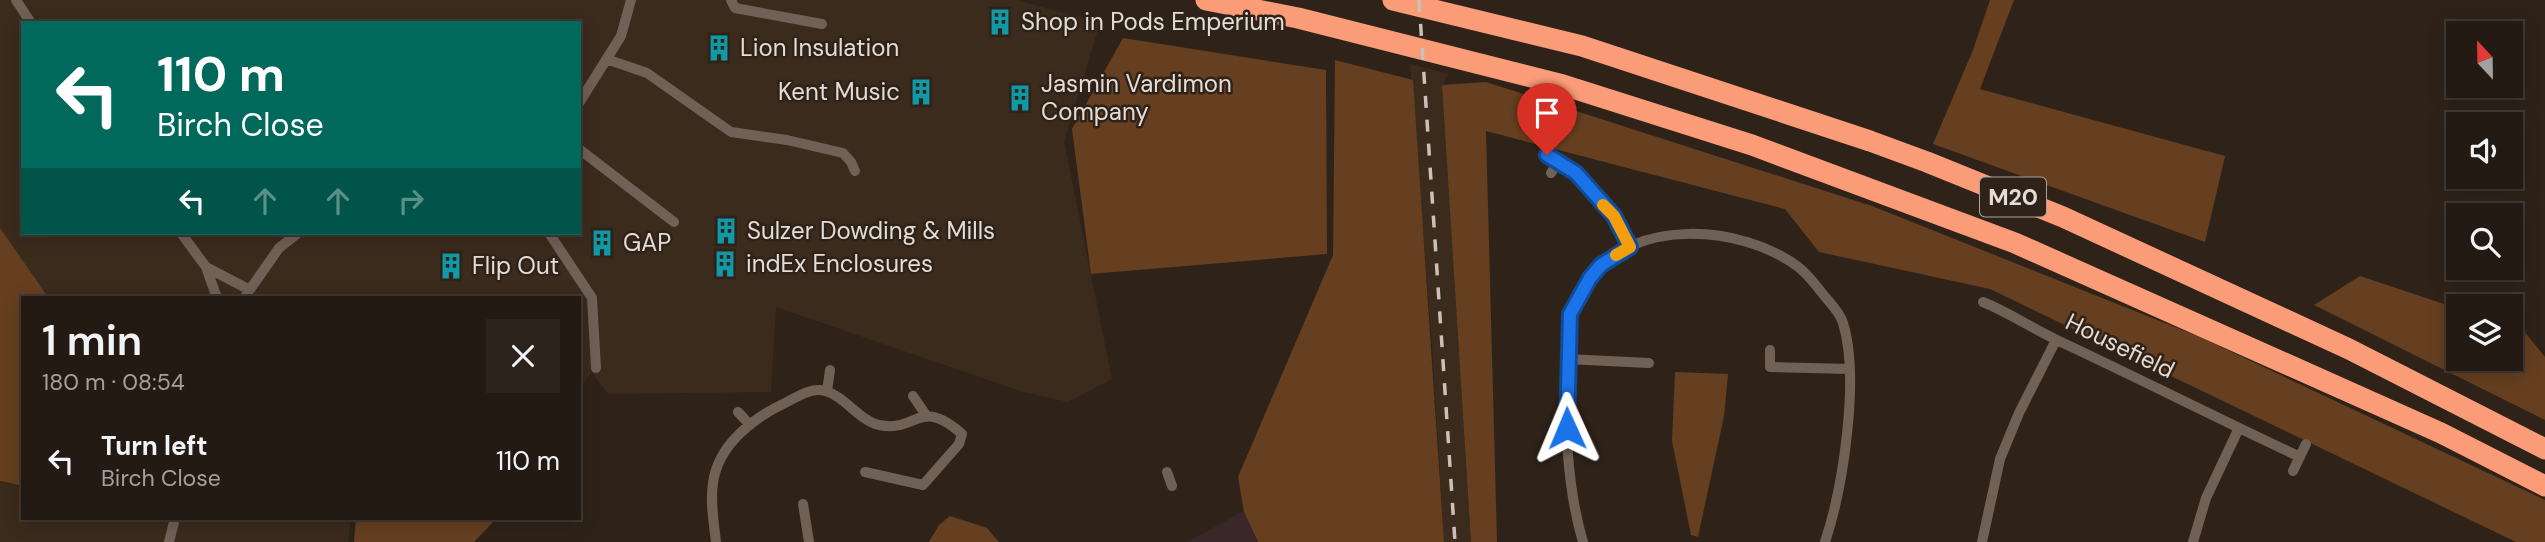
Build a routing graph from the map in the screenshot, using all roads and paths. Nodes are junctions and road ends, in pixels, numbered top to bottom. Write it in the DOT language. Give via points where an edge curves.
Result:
graph roads {
  1 [pos="16,0"];
  2 [pos="631,0"];
  3 [pos="731,0"];
  4 [pos="1206,0"];
  5 [pos="1393,0"];
  6 [pos="30,21"];
  7 [pos="821,24"];
  8 [pos="609,60"];
  9 [pos="581,100"];
  10 [pos="581,151"];
  11 [pos="1547,155"];
  12 [pos="1559,161"];
  13 [pos="855,171"];
  14 [pos="1551,173"];
  15 [pos="674,222"];
  16 [pos="182,235"];
  17 [pos="295,235"];
  18 [pos="551,235"];
  19 [pos="1630,247"];
  20 [pos="206,267"];
  21 [pos="246,293"];
  22 [pos="216,296"];
  23 [pos="1983,302"];
  24 [pos="2056,340"];
  25 [pos="1770,350"];
  26 [pos="1567,359"];
  27 [pos="1649,363"];
  28 [pos="596,368"];
  29 [pos="1850,369"];
  30 [pos="830,370"];
  31 [pos="827,391"];
  32 [pos="913,396"];
  33 [pos="738,412"];
  34 [pos="926,415"];
  35 [pos="750,425"];
  36 [pos="2239,428"];
  37 [pos="2306,444"];
  38 [pos="2545,449"];
  39 [pos="2300,457"];
  40 [pos="2293,471"];
  41 [pos="865,472"];
  42 [pos="1167,472"];
  43 [pos="1172,486"];
  44 [pos="2545,486"];
  45 [pos="803,504"];
  46 [pos="174,520"];
  47 [pos="169,542"];
  48 [pos="716,542"];
  49 [pos="809,542"];
  50 [pos="1583,542"];
  51 [pos="1825,542"];
  52 [pos="1982,542"];
  53 [pos="2193,542"];
  1 -- 6 [label="street"];
  2 -- 8 [label="street"];
  3 -- 7 [label="street" via="735,8"];
  4 -- 44 [label="highway, M20" via="1298,18 1563,85 1752,145 2015,243 2441,433"];
  5 -- 38 [label="highway, M20" via="1582,46 1927,162 2063,217 2349,349"];
  8 -- 9 [label="street"];
  8 -- 13 [label="street" via="647,73 731,132 843,153"];
  10 -- 15 [label="street"];
  11 -- 12 [label="street"];
  12 -- 14 [label="street"];
  12 -- 19 [label="street" via="1576,173 1614,216"];
  16 -- 20 [label="street"];
  17 -- 21 [label="street" via="279,248"];
  18 -- 28 [label="street" via="593,298"];
  19 -- 26 [label="street" via="1601,265 1580,294 1570,314"];
  19 -- 29 [label="street" via="1664,236 1710,234 1789,260 1811,279 1843,321"];
  20 -- 21 [label="street"];
  20 -- 22 [label="street"];
  23 -- 24 [label="street, Housefield" via="2014,314"];
  24 -- 36 [label="street, Housefield"];
  24 -- 52 [label="street" via="2000,459"];
  25 -- 29 [label="street" via="1770,367"];
  26 -- 27 [label="street"];
  26 -- 50 [label="street" via="1567,447"];
  29 -- 51 [label="street" via="1842,475"];
  30 -- 31 [label="street"];
  31 -- 34 [label="street" via="877,425 897,426"];
  31 -- 35 [label="street" via="805,393 767,411"];
  32 -- 34 [label="street"];
  33 -- 35 [label="street"];
  34 -- 41 [label="street" via="937,416 962,433 923,485"];
  35 -- 48 [label="street" via="730,444 713,480"];
  36 -- 39 [label="street, Housefield"];
  36 -- 53 [label="street" via="2206,498"];
  37 -- 39 [label="street"];
  39 -- 40 [label="street"];
  42 -- 43 [label="street"];
  45 -- 49 [label="street"];
  46 -- 47 [label="street"];
}
